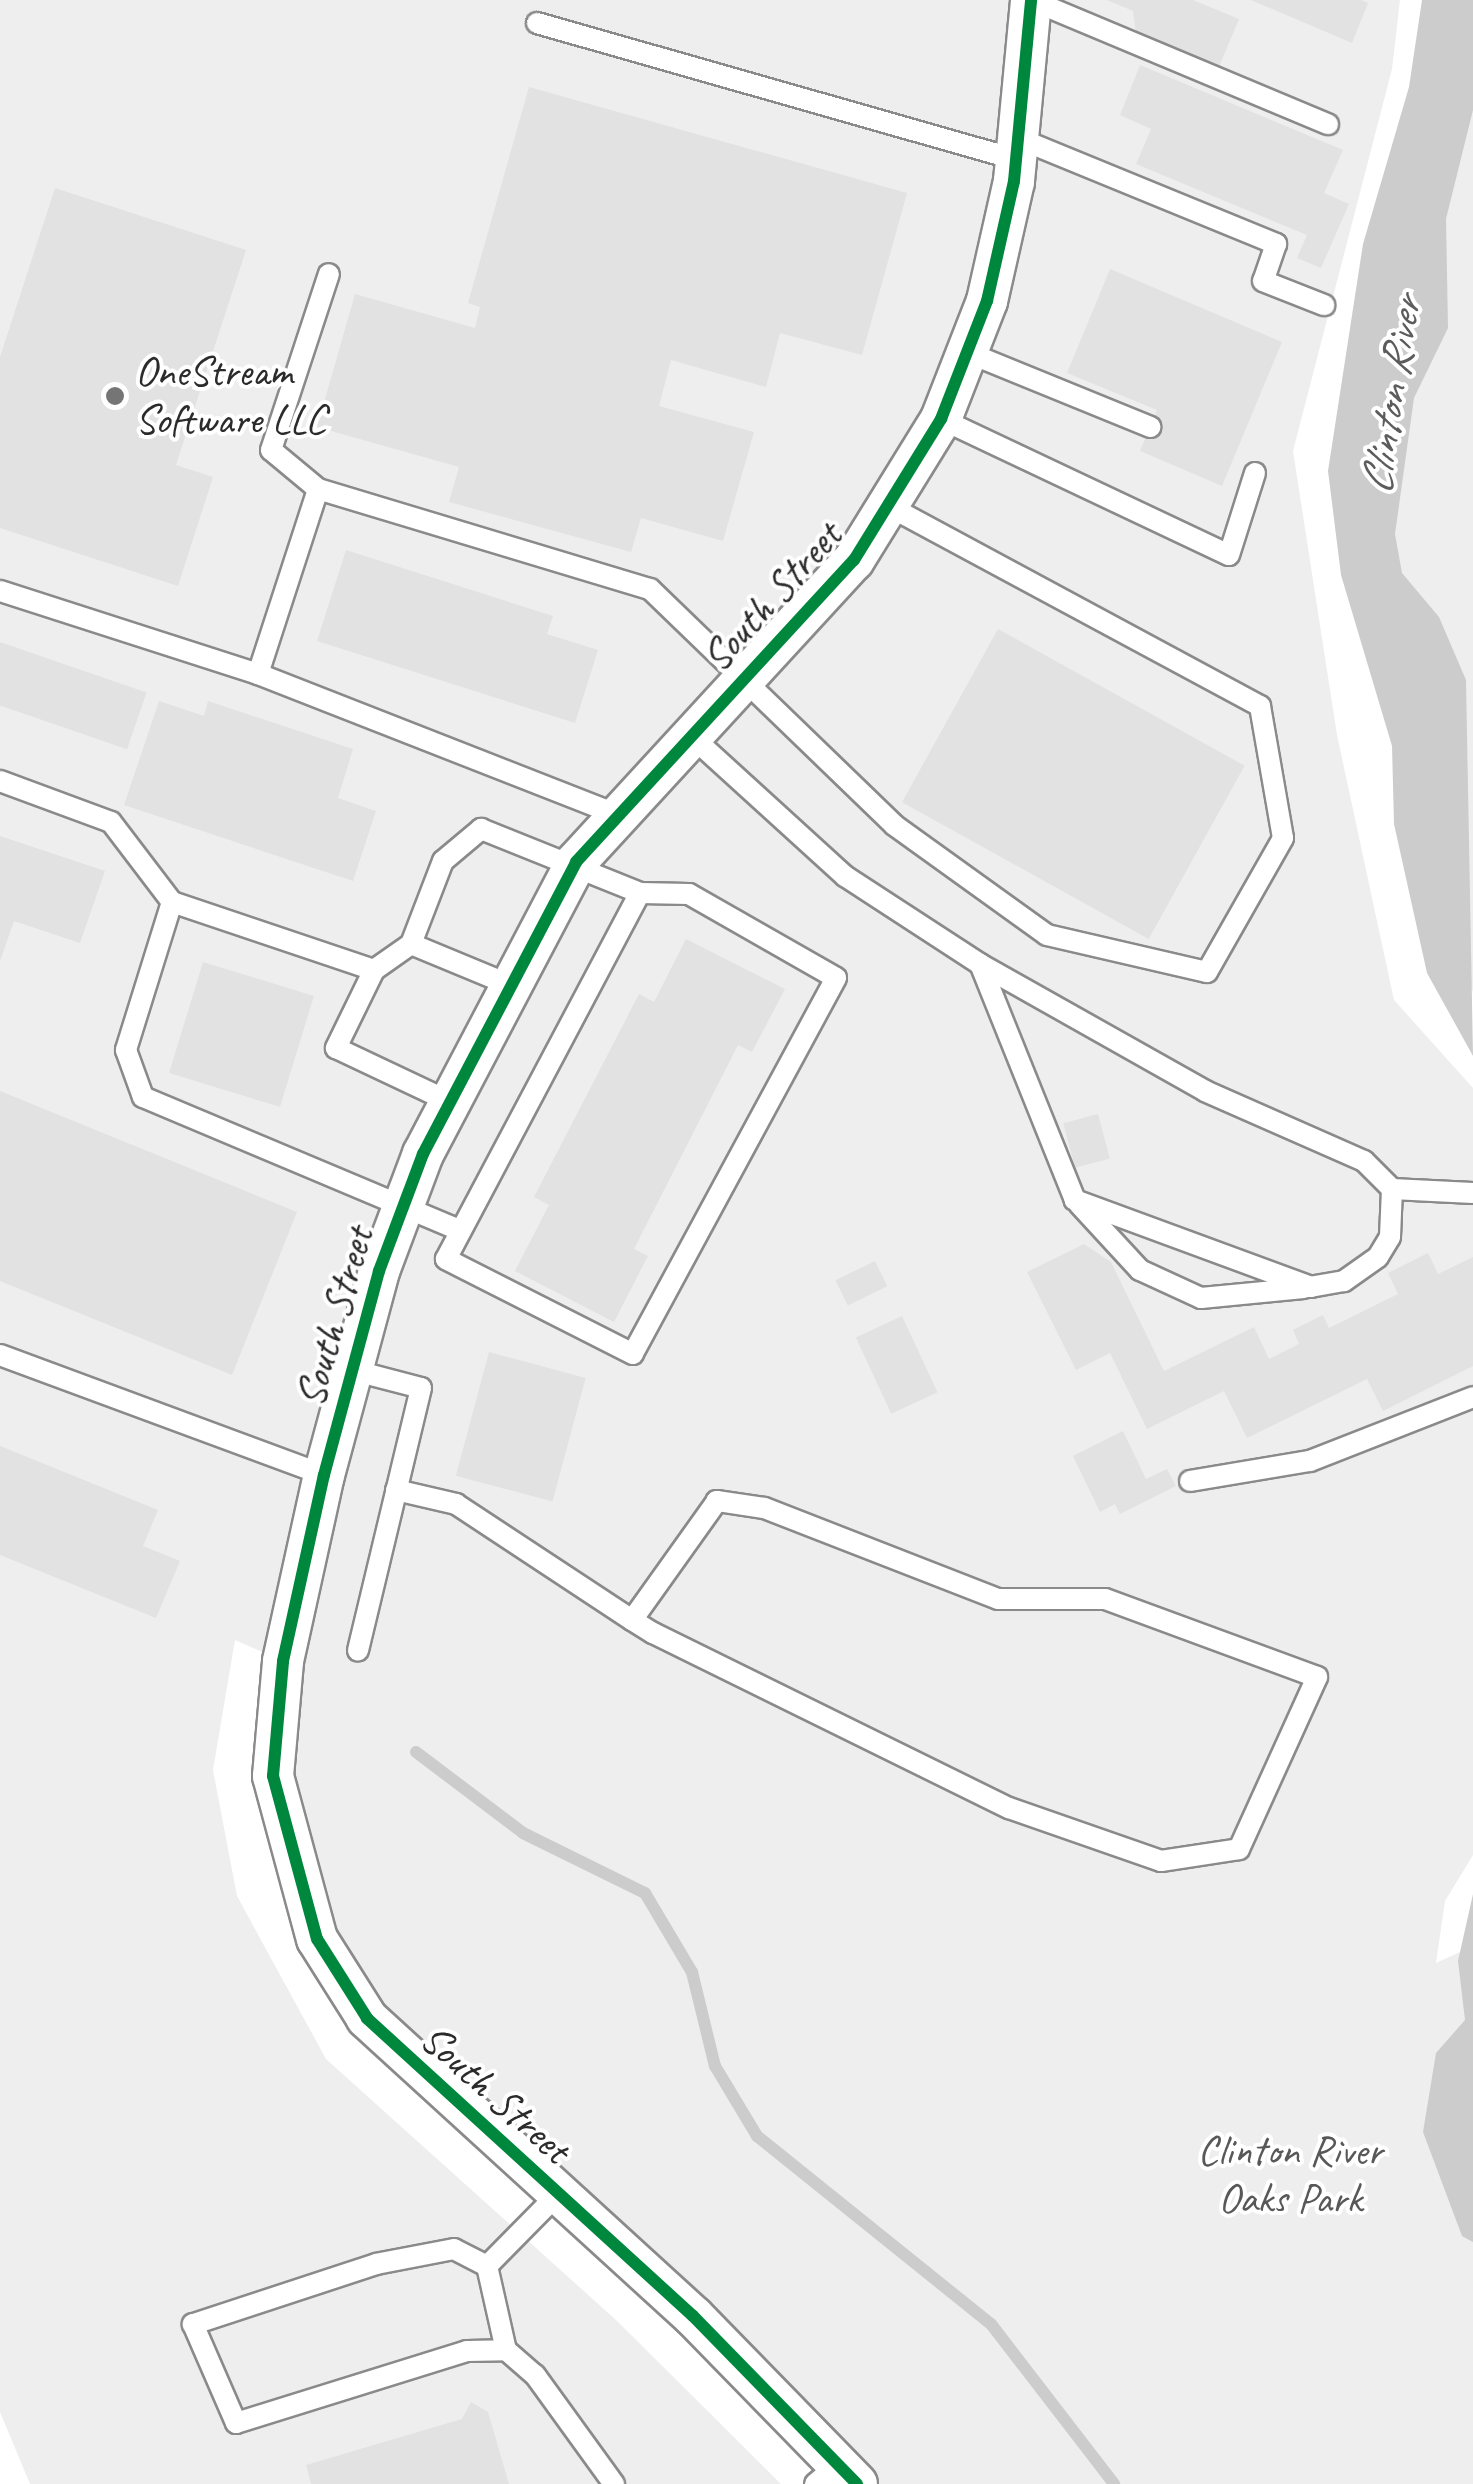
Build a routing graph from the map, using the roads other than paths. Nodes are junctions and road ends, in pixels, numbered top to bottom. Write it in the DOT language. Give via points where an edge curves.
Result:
graph roads {
  1 [pos="1031,0"];
  2 [pos="536,23"];
  3 [pos="1328,124"];
  4 [pos="1018,150"];
  5 [pos="329,274"];
  6 [pos="1324,305"];
  7 [pos="969,353"];
  8 [pos="941,420"];
  9 [pos="1150,427"];
  10 [pos="1255,472"];
  11 [pos="318,489"];
  12 [pos="892,508"];
  13 [pos="0,591"];
  14 [pos="258,674"];
  15 [pos="744,677"];
  16 [pos="690,736"];
  17 [pos="0,782"];
  18 [pos="613,813"];
  19 [pos="576,862"];
  20 [pos="640,893"];
  21 [pos="172,902"];
  22 [pos="412,944"];
  23 [pos="980,964"];
  24 [pos="374,970"];
  25 [pos="505,983"];
  26 [pos="448,1101"];
  27 [pos="1392,1188"];
  28 [pos="1473,1193"];
  29 [pos="1075,1200"];
  30 [pos="403,1202"];
  31 [pos="460,1230"];
  32 [pos="1311,1287"];
  33 [pos="0,1355"];
  34 [pos="352,1370"];
  35 [pos="1473,1397"];
  36 [pos="324,1475"];
  37 [pos="1190,1481"];
  38 [pos="396,1490"];
  39 [pos="632,1620"];
  40 [pos="358,1651"];
  41 [pos="558,2195"];
  42 [pos="487,2266"];
  43 [pos="506,2350"];
  44 [pos="837,2477"];
  45 [pos="614,2484"];
  1 -- 3 [label="lane"];
  1 -- 4 [label="street, South Street"];
  2 -- 4 [label="lane"];
  4 -- 6 [label="lane" via="1276,244 1263,280"];
  4 -- 7 [label="street, South Street"];
  5 -- 11 [label="lane" via="272,450"];
  7 -- 8 [label="street, South Street"];
  7 -- 9 [label="lane"];
  8 -- 10 [label="lane" via="1229,555"];
  8 -- 12 [label="street, South Street"];
  11 -- 14 [label="lane"];
  11 -- 15 [label="lane" via="626,577 664,600"];
  12 -- 15 [label="street, South Street"];
  12 -- 15 [label="lane" via="1260,706 1284,838 1207,972 1047,935 894,825"];
  13 -- 14 [label="lane"];
  14 -- 18 [label="lane"];
  15 -- 16 [label="street, South Street"];
  16 -- 18 [label="street, South Street"];
  16 -- 23 [label="lane" via="845,876"];
  17 -- 21 [label="lane" via="111,822"];
  18 -- 19 [label="street, South Street"];
  19 -- 20 [label="lane"];
  19 -- 22 [label="lane" via="481,830 443,861"];
  19 -- 25 [label="street, South Street"];
  20 -- 31 [label="lane"];
  20 -- 31 [label="lane" via="689,894 836,978 633,1354 446,1259"];
  21 -- 24 [label="lane"];
  21 -- 30 [label="lane" via="126,1050 144,1096"];
  22 -- 24 [label="lane"];
  22 -- 25 [label="lane"];
  23 -- 27 [label="lane" via="1204,1092 1364,1161"];
  23 -- 29 [label="lane"];
  24 -- 26 [label="lane" via="336,1048"];
  25 -- 26 [label="street, South Street"];
  26 -- 30 [label="street, South Street"];
  27 -- 28 [label="lane"];
  27 -- 32 [label="lane" via="1390,1237 1378,1257 1344,1281"];
  29 -- 32 [label="lane"];
  29 -- 32 [label="lane" via="1140,1270 1201,1298"];
  30 -- 31 [label="lane"];
  30 -- 34 [label="street, South Street"];
  33 -- 36 [label="lane"];
  34 -- 36 [label="street, South Street"];
  34 -- 38 [label="lane" via="421,1388"];
  35 -- 37 [label="lane" via="1310,1461"];
  36 -- 41 [label="street, South Street" via="283,1661 272,1776 298,1891 367,2018"];
  38 -- 39 [label="lane" via="456,1504"];
  38 -- 40 [label="lane"];
  39 -- 39 [label="lane" via="1009,1808 1161,1861 1238,1849 1317,1677 1105,1600 998,1600 764,1508 717,1501"];
  41 -- 42 [label="lane"];
  41 -- 44 [label="street, South Street"];
  42 -- 43 [label="lane"];
  42 -- 43 [label="lane" via="454,2249 376,2264 192,2324 236,2424 466,2351"];
  43 -- 45 [label="lane"];
}
